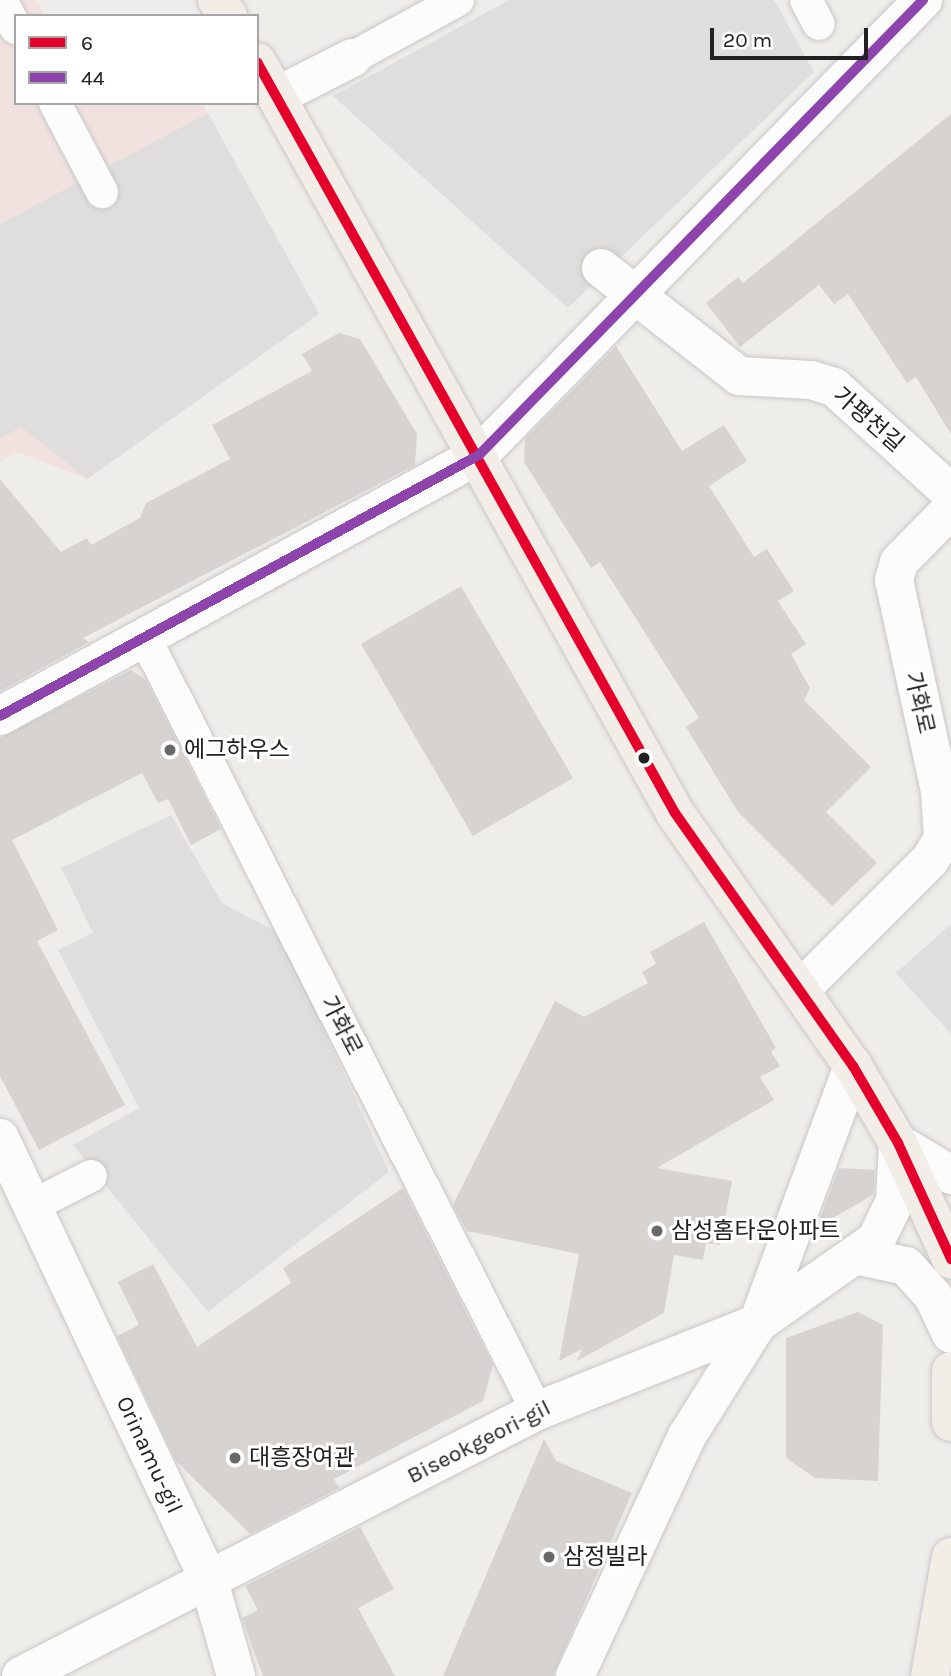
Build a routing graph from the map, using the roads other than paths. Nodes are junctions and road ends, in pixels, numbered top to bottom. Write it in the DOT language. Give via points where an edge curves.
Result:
graph roads {
  1 [pos="1,0"];
  2 [pos="458,0"];
  3 [pos="923,0"];
  4 [pos="14,24"];
  5 [pos="352,58"];
  6 [pos="259,65"];
  7 [pos="279,95"];
  8 [pos="56,105"];
  9 [pos="102,192"];
  10 [pos="601,268"];
  11 [pos="632,294"];
  12 [pos="479,455"];
  13 [pos="951,494"];
  14 [pos="951,509"];
  15 [pos="146,640"];
  16 [pos="0,716"];
  17 [pos="802,988"];
  18 [pos="853,1066"];
  19 [pos="0,1138"];
  20 [pos="898,1143"];
  21 [pos="951,1175"];
  22 [pos="91,1177"];
  23 [pos="32,1206"];
  24 [pos="951,1213"];
  25 [pos="859,1256"];
  26 [pos="951,1259"];
  27 [pos="758,1323"];
  28 [pos="951,1334"];
  29 [pos="951,1371"];
  30 [pos="537,1411"];
  31 [pos="951,1422"];
  32 [pos="951,1557"];
  33 [pos="209,1581"];
  34 [pos="21,1676"];
  35 [pos="236,1676"];
  36 [pos="575,1676"];
  37 [pos="930,1676"];
  1 -- 4 [label="lane"];
  2 -- 5 [label="lane"];
  3 -- 11 [label="street"];
  5 -- 7 [label="street"];
  6 -- 7 [label="main road"];
  7 -- 12 [label="main road"];
  8 -- 9 [label="lane"];
  10 -- 11 [label="street, 가평천길"];
  11 -- 12 [label="street"];
  11 -- 13 [label="street, 가평천길" via="739,376 811,380 834,387"];
  12 -- 15 [label="street"];
  12 -- 17 [label="main road" via="675,813"];
  14 -- 17 [label="street, 가화로" via="899,562 894,580 940,791 943,838 930,860"];
  15 -- 16 [label="street"];
  15 -- 30 [label="lane, 가화로"];
  17 -- 18 [label="main road"];
  18 -- 20 [label="main road"];
  18 -- 27 [label="street"];
  19 -- 23 [label="street, Orinamu-gil"];
  20 -- 21 [label="street"];
  20 -- 24 [label="main road"];
  20 -- 25 [label="street" via="889,1219"];
  20 -- 26 [label="main road"];
  22 -- 23 [label="lane"];
  23 -- 33 [label="street, Orinamu-gil"];
  25 -- 27 [label="street"];
  25 -- 28 [label="street" via="906,1266 933,1296"];
  27 -- 30 [label="street, Biseokgeori-gil"];
  27 -- 36 [label="street" via="687,1436"];
  29 -- 31 [label="main road"];
  30 -- 33 [label="street, Biseokgeori-gil"];
  32 -- 37 [label="main road"];
  33 -- 34 [label="street"];
  33 -- 35 [label="street, Orinamu-gil"];
}
